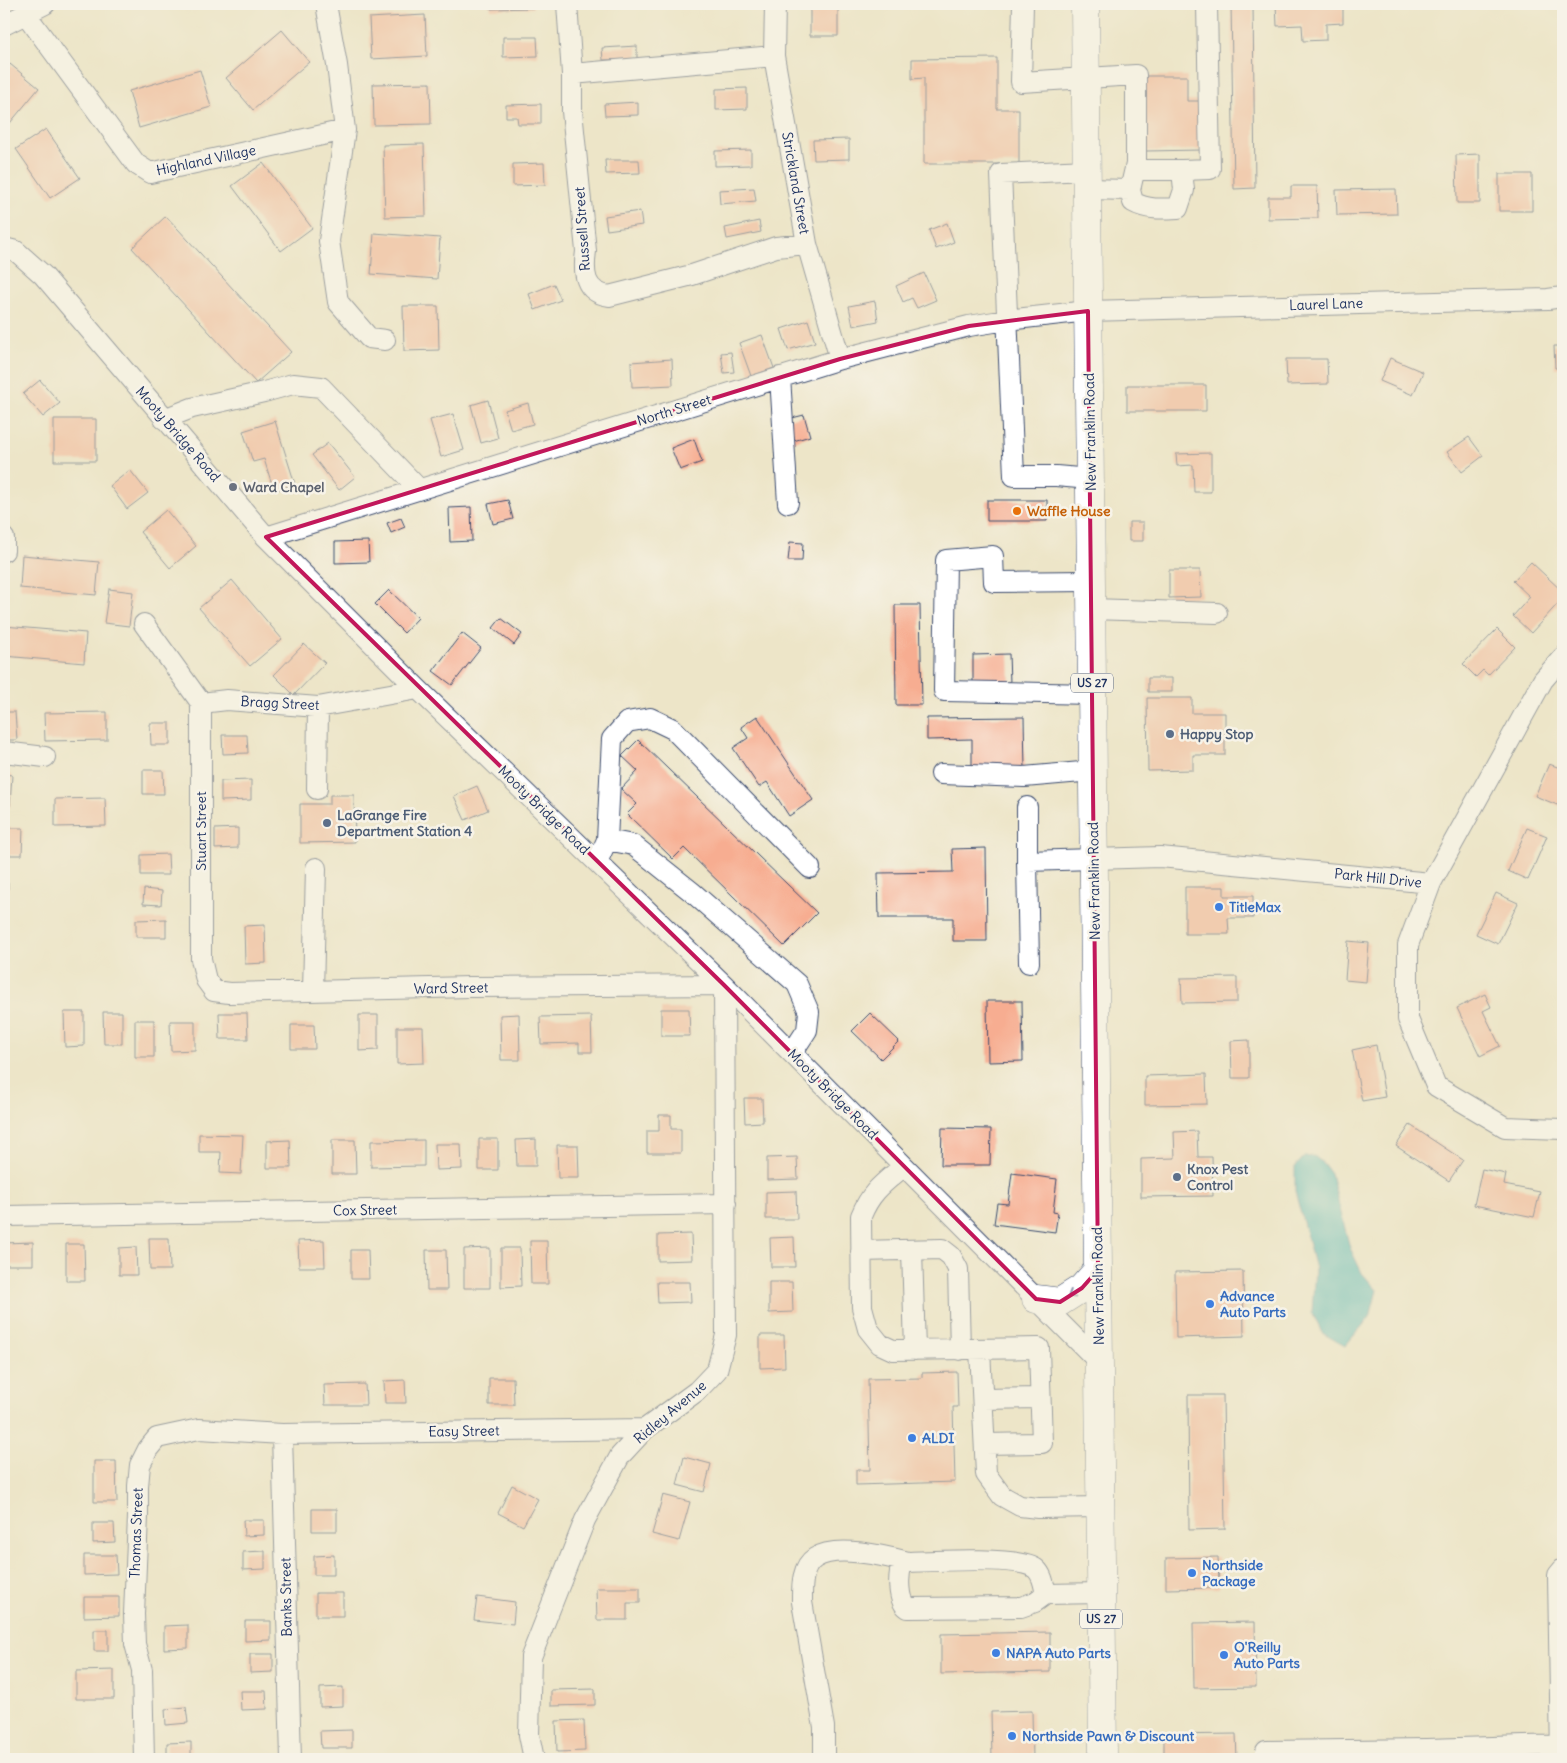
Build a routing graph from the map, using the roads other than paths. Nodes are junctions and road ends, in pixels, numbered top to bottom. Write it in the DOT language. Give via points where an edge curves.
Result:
graph roads {
  1 [pos="45,4"];
  2 [pos="326,4"];
  3 [pos="567,4"];
  4 [pos="774,4"];
  5 [pos="1024,4"];
  6 [pos="1086,4"];
  7 [pos="1207,4"];
  8 [pos="24,13"];
  9 [pos="4,24"];
  10 [pos="774,56"];
  11 [pos="572,74"];
  12 [pos="1086,77"];
  13 [pos="345,130"];
  14 [pos="1135,170"];
  15 [pos="1182,170"];
  16 [pos="1087,179"];
  17 [pos="1130,190"];
  18 [pos="806,244"];
  19 [pos="4,248"];
  20 [pos="1563,297"];
  21 [pos="1088,311"];
  22 [pos="1007,320"];
  23 [pos="385,340"];
  24 [pos="840,359"];
  25 [pos="780,377"];
  26 [pos="164,418"];
  27 [pos="1090,479"];
  28 [pos="419,489"];
  29 [pos="788,503"];
  30 [pos="266,537"];
  31 [pos="4,538"];
  32 [pos="4,551"];
  33 [pos="1091,581"];
  34 [pos="1091,609"];
  35 [pos="1217,613"];
  36 [pos="144,624"];
  37 [pos="1563,657"];
  38 [pos="418,689"];
  39 [pos="1092,694"];
  40 [pos="201,703"];
  41 [pos="318,707"];
  42 [pos="4,752"];
  43 [pos="45,757"];
  44 [pos="1093,771"];
  45 [pos="941,774"];
  46 [pos="316,789"];
  47 [pos="1027,807"];
  48 [pos="607,840"];
  49 [pos="1094,858"];
  50 [pos="1027,861"];
  51 [pos="597,862"];
  52 [pos="316,868"];
  53 [pos="810,868"];
  54 [pos="1431,883"];
  55 [pos="201,959"];
  56 [pos="1029,963"];
  57 [pos="724,985"];
  58 [pos="313,991"];
  59 [pos="792,1053"];
  60 [pos="1563,1128"];
  61 [pos="904,1166"];
  62 [pos="726,1204"];
  63 [pos="4,1216"];
  64 [pos="912,1250"];
  65 [pos="861,1251"];
  66 [pos="1098,1270"];
  67 [pos="1036,1299"];
  68 [pos="980,1349"];
  69 [pos="915,1350"];
  70 [pos="960,1350"];
  71 [pos="1099,1362"];
  72 [pos="1040,1398"];
  73 [pos="983,1400"];
  74 [pos="646,1429"];
  75 [pos="282,1434"];
  76 [pos="985,1444"];
  77 [pos="1100,1507"];
  78 [pos="908,1562"];
  79 [pos="1563,1569"];
  80 [pos="1101,1593"];
  81 [pos="1046,1594"];
  82 [pos="1562,1706"];
  83 [pos="1561,1752"];
  84 [pos="1518,1753"];
  85 [pos="1359,1754"];
  86 [pos="1427,1754"];
  87 [pos="144,1759"];
  88 [pos="291,1759"];
  89 [pos="534,1759"];
  90 [pos="824,1759"];
  91 [pos="1103,1759"];
  92 [pos="1266,1759"];
  1 -- 8 [label="street"];
  2 -- 13 [label="street"];
  3 -- 11 [label="street, Russell Street"];
  4 -- 10 [label="street, Strickland Street"];
  5 -- 12 [label="street" via="1021,82"];
  6 -- 12 [label="highway, New Franklin Road / US 27"];
  7 -- 15 [label="street" via="1210,169"];
  8 -- 9 [label="street"];
  8 -- 13 [label="street, Highland Village" via="136,164 150,173"];
  10 -- 11 [label="street"];
  10 -- 18 [label="street, Strickland Street"];
  11 -- 18 [label="street, Russell Street" via="572,111 586,252 585,277 592,290 609,296 692,275 776,247"];
  12 -- 14 [label="street" via="1136,75"];
  12 -- 16 [label="highway, New Franklin Road / US 27"];
  13 -- 23 [label="street" via="329,241 338,302 369,338"];
  14 -- 15 [label="street"];
  14 -- 17 [label="street"];
  15 -- 17 [label="street" via="1184,190 1178,208 1142,207 1133,202"];
  16 -- 17 [label="street"];
  16 -- 21 [label="highway, New Franklin Road / US 27"];
  16 -- 22 [label="street" via="1001,174"];
  18 -- 24 [label="street, Strickland Street"];
  19 -- 26 [label="street, Mooty Bridge Road" via="16,251 43,275"];
  20 -- 21 [label="street, Laurel Lane"];
  21 -- 22 [label="street, North Street"];
  21 -- 27 [label="highway, New Franklin Road / US 27"];
  22 -- 24 [label="street, North Street" via="969,326"];
  22 -- 27 [label="street" via="1014,476"];
  24 -- 25 [label="street, North Street"];
  25 -- 28 [label="street, North Street"];
  25 -- 29 [label="street"];
  26 -- 28 [label="street" via="192,408 293,384 321,387"];
  26 -- 30 [label="street, Mooty Bridge Road"];
  27 -- 33 [label="highway, New Franklin Road / US 27"];
  28 -- 30 [label="street, North Street"];
  30 -- 38 [label="street, Mooty Bridge Road"];
  31 -- 32 [label="street"];
  33 -- 34 [label="highway, New Franklin Road / US 27"];
  33 -- 39 [label="street" via="994,582 993,556 946,560 944,690"];
  34 -- 35 [label="street"];
  34 -- 39 [label="highway, New Franklin Road / US 27"];
  36 -- 40 [label="street"];
  37 -- 54 [label="street, Park Hill Drive" via="1544,680"];
  38 -- 41 [label="street, Bragg Street"];
  38 -- 51 [label="street, Mooty Bridge Road"];
  39 -- 44 [label="highway, New Franklin Road / US 27"];
  40 -- 41 [label="street, Bragg Street" via="227,700"];
  40 -- 55 [label="street, Stuart Street"];
  41 -- 46 [label="street"];
  42 -- 43 [label="street"];
  44 -- 45 [label="street" via="1024,777"];
  44 -- 49 [label="highway, New Franklin Road / US 27"];
  47 -- 50 [label="street"];
  48 -- 51 [label="street"];
  48 -- 53 [label="street" via="612,739 627,722 650,718 673,729"];
  48 -- 59 [label="street" via="634,845 797,984 809,1012 807,1030"];
  49 -- 50 [label="street, Park Hill Drive"];
  49 -- 54 [label="street, Park Hill Drive" via="1160,857"];
  49 -- 66 [label="highway, New Franklin Road / US 27"];
  50 -- 56 [label="street"];
  51 -- 57 [label="street, Mooty Bridge Road"];
  52 -- 58 [label="street"];
  54 -- 60 [label="street" via="1408,945 1408,1019 1436,1086 1505,1126"];
  55 -- 58 [label="street, Ward Street" via="206,980 214,990 230,994"];
  57 -- 58 [label="street, Ward Street"];
  57 -- 59 [label="street, Mooty Bridge Road"];
  57 -- 62 [label="street, Ridley Avenue"];
  59 -- 61 [label="street, Mooty Bridge Road"];
  61 -- 65 [label="street" via="874,1191 866,1203 861,1216"];
  61 -- 67 [label="street, Mooty Bridge Road"];
  62 -- 63 [label="street, Cox Street"];
  62 -- 74 [label="street, Ridley Avenue" via="726,1335 717,1370 697,1392"];
  64 -- 65 [label="street"];
  64 -- 69 [label="street"];
  64 -- 70 [label="street" via="942,1249 951,1256 958,1269"];
  65 -- 69 [label="street" via="862,1307 868,1329 880,1344 893,1350"];
  66 -- 67 [label="highway, one-way" via="1082,1288 1060,1302"];
  66 -- 71 [label="highway, New Franklin Road / US 27"];
  67 -- 71 [label="street, Mooty Bridge Road"];
  68 -- 70 [label="street"];
  68 -- 72 [label="street" via="1039,1348"];
  68 -- 73 [label="street"];
  69 -- 70 [label="street"];
  71 -- 77 [label="highway, New Franklin Road / US 27"];
  72 -- 73 [label="street"];
  72 -- 76 [label="street" via="1042,1443"];
  73 -- 76 [label="street"];
  74 -- 75 [label="street, Easy Street"];
  74 -- 89 [label="street, Ridley Avenue" via="620,1456 585,1520 531,1657 529,1735"];
  75 -- 87 [label="street, Thomas Street" via="199,1429 157,1438 140,1465 134,1614 135,1644 142,1670"];
  75 -- 88 [label="street, Banks Street"];
  76 -- 77 [label="street" via="986,1474 1002,1496 1020,1506"];
  77 -- 80 [label="highway, New Franklin Road / US 27"];
  78 -- 81 [label="street" via="1002,1561 1027,1565 1039,1572"];
  78 -- 81 [label="street" via="902,1564 900,1570 901,1597 908,1608 1021,1607"];
  78 -- 90 [label="street" via="837,1551 815,1558 807,1567 802,1581 802,1602 824,1727"];
  79 -- 82 [label="street" via="1558,1575"];
  80 -- 81 [label="street"];
  80 -- 91 [label="highway, New Franklin Road / US 27"];
  82 -- 83 [label="street"];
  83 -- 84 [label="street"];
  84 -- 86 [label="street"];
  85 -- 86 [label="street"];
  85 -- 92 [label="street" via="1266,1751"];
}
